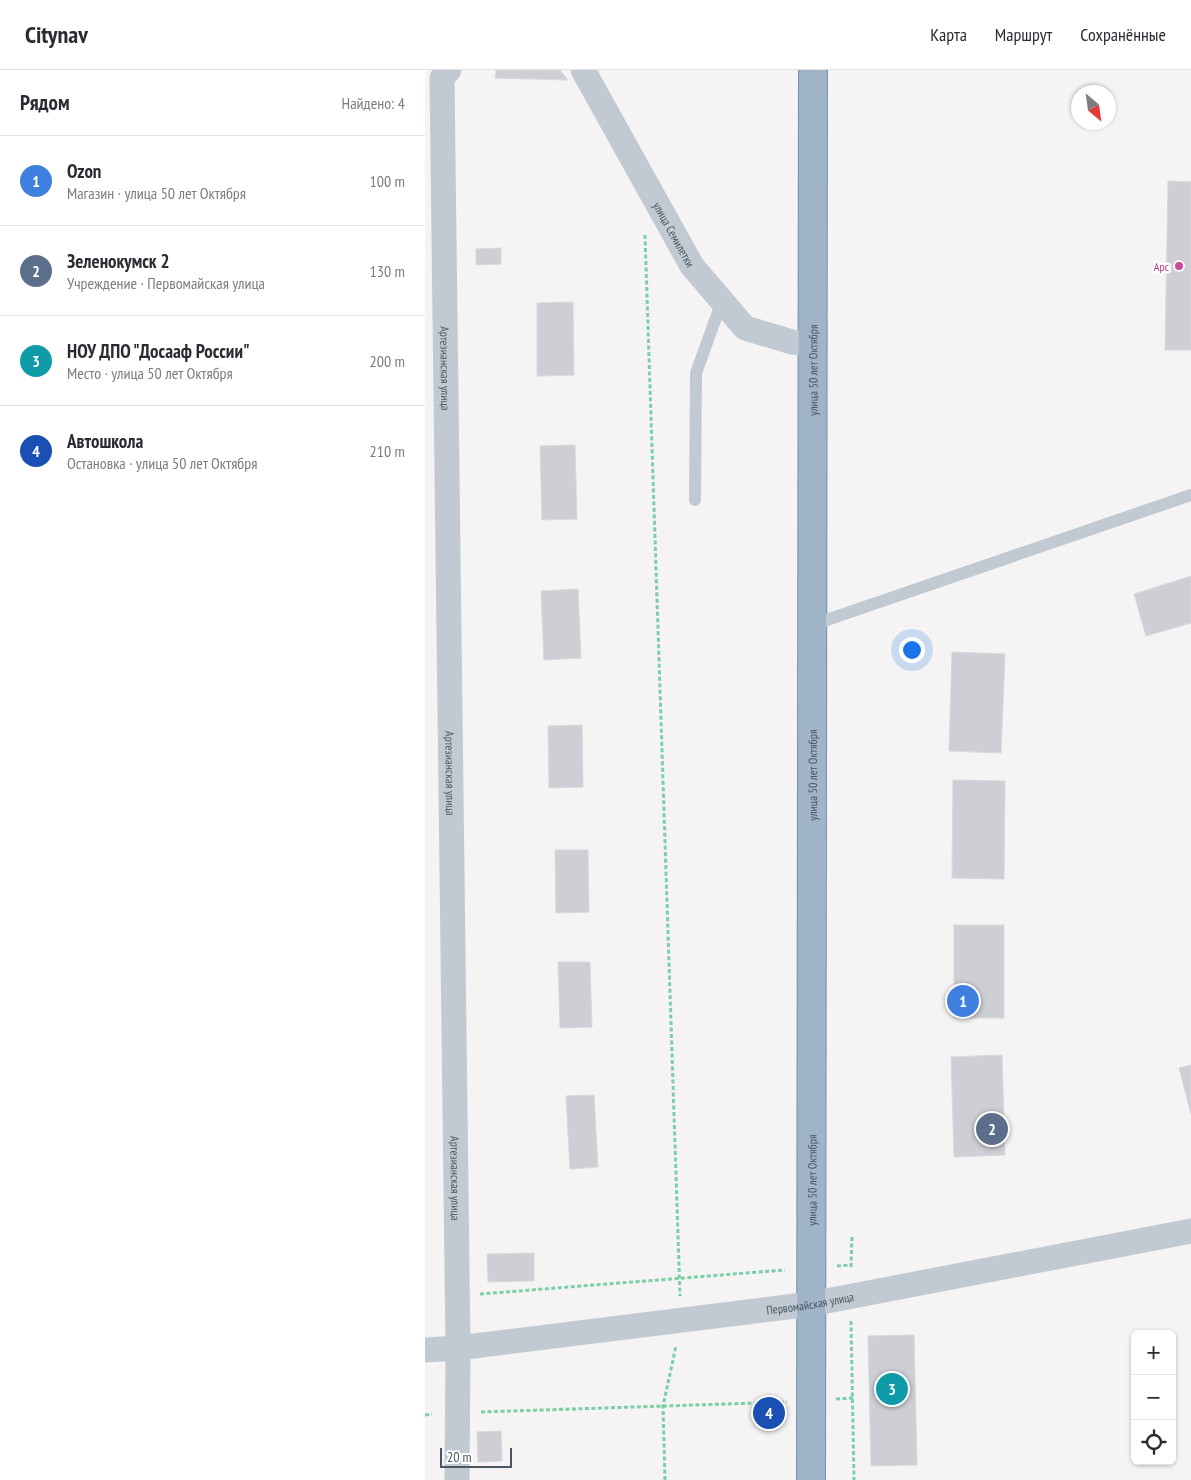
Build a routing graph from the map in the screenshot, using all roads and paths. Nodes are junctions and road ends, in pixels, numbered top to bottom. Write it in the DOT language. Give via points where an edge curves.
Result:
graph roads {
  1 [pos="449,70"];
  2 [pos="583,70"];
  3 [pos="813,70"];
  4 [pos="645,226"];
  5 [pos="722,301"];
  6 [pos="813,345"];
  7 [pos="1191,495"];
  8 [pos="695,500"];
  9 [pos="812,625"];
  10 [pos="1191,1231"];
  11 [pos="851,1235"];
  12 [pos="851,1266"];
  13 [pos="811,1268"];
  14 [pos="680,1280"];
  15 [pos="457,1296"];
  16 [pos="850,1297"];
  17 [pos="811,1304"];
  18 [pos="681,1321"];
  19 [pos="458,1348"];
  20 [pos="425,1350"];
  21 [pos="853,1398"];
  22 [pos="811,1401"];
  23 [pos="663,1406"];
  24 [pos="457,1412"];
  25 [pos="457,1480"];
  26 [pos="665,1480"];
  27 [pos="811,1480"];
  28 [pos="854,1480"];
  1 -- 15 [label="street, Артезианская улица" via="441,78"];
  2 -- 5 [label="street, улица Семилетки" via="692,266"];
  3 -- 6 [label="highway, улица 50 лет Октября"];
  4 -- 14 [label="path"];
  5 -- 6 [label="street, улица Семилетки" via="745,328"];
  5 -- 8 [label="lane" via="696,373"];
  6 -- 9 [label="highway, улица 50 лет Октября"];
  7 -- 9 [label="lane"];
  9 -- 13 [label="highway, улица 50 лет Октября"];
  10 -- 16 [label="street, Первомайская улица"];
  11 -- 12 [label="path"];
  12 -- 13 [label="path"];
  12 -- 16 [label="path"];
  13 -- 14 [label="path"];
  13 -- 17 [label="highway, улица 50 лет Октября"];
  14 -- 15 [label="path"];
  14 -- 18 [label="path"];
  15 -- 19 [label="street, Артезианская улица"];
  16 -- 17 [label="street, Первомайская улица"];
  16 -- 21 [label="path"];
  17 -- 18 [label="street, Первомайская улица"];
  17 -- 22 [label="highway, улица 50 лет Октября"];
  18 -- 19 [label="street, Первомайская улица"];
  18 -- 23 [label="path"];
  19 -- 20 [label="street, Первомайская улица"];
  19 -- 24 [label="street, Артезианская улица"];
  21 -- 22 [label="path"];
  21 -- 28 [label="path"];
  22 -- 23 [label="path"];
  22 -- 27 [label="highway, улица 50 лет Октября"];
  23 -- 24 [label="path"];
  23 -- 26 [label="path"];
  24 -- 25 [label="street, Артезианская улица"];
}
